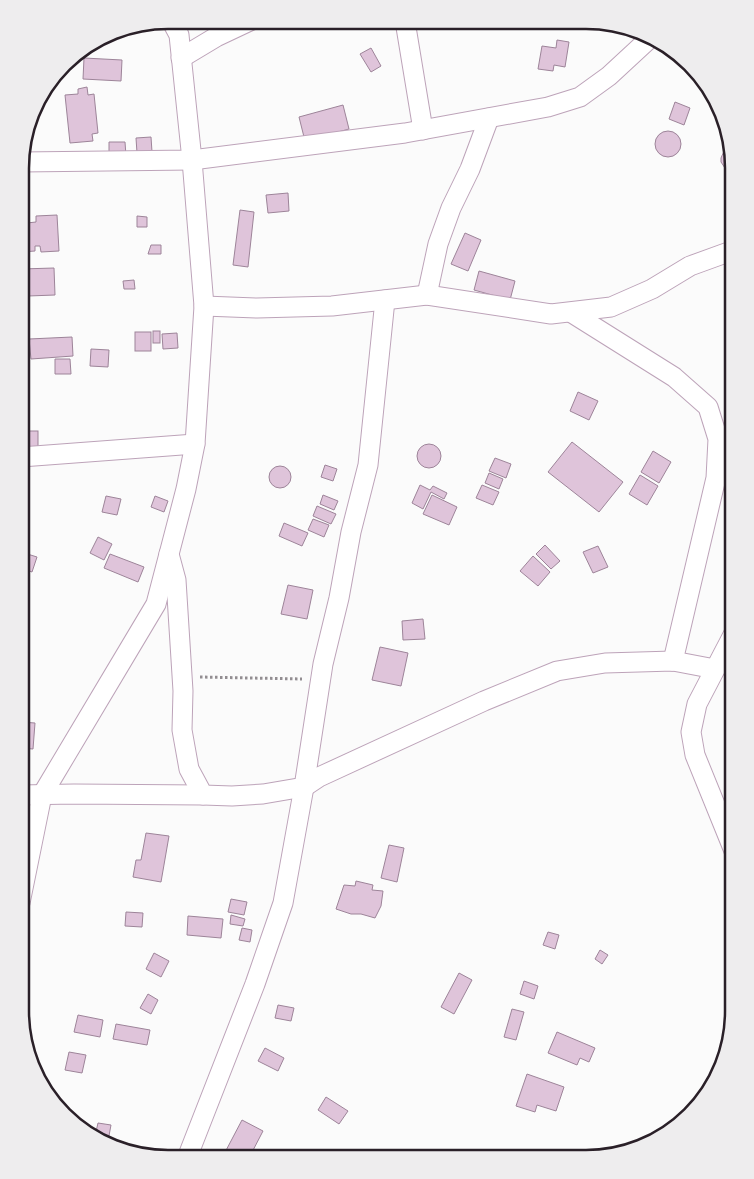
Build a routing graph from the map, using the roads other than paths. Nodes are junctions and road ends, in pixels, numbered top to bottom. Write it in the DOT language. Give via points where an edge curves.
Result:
graph roads {
  1 [pos="176,29"];
  2 [pos="233,29"];
  3 [pos="406,29"];
  4 [pos="645,42"];
  5 [pos="181,58"];
  6 [pos="489,118"];
  7 [pos="423,130"];
  8 [pos="192,160"];
  9 [pos="29,162"];
  10 [pos="725,253"];
  11 [pos="427,294"];
  12 [pos="385,300"];
  13 [pos="204,306"];
  14 [pos="572,313"];
  15 [pos="195,444"];
  16 [pos="29,456"];
  17 [pos="169,554"];
  18 [pos="725,650"];
  19 [pos="672,661"];
  20 [pos="715,669"];
  21 [pos="304,787"];
  22 [pos="29,795"];
  23 [pos="42,795"];
  24 [pos="204,795"];
  25 [pos="725,829"];
  26 [pos="29,859"];
  27 [pos="190,1150"];
  1 -- 5 [label="street"];
  2 -- 5 [label="street"];
  3 -- 7 [label="street"];
  4 -- 6 [label="street" via="609,76 580,97 548,107"];
  5 -- 8 [label="street"];
  6 -- 7 [label="street"];
  6 -- 11 [label="street" via="438,244"];
  7 -- 8 [label="street"];
  8 -- 9 [label="street"];
  8 -- 13 [label="street"];
  10 -- 14 [label="street" via="690,266 652,289 611,307"];
  11 -- 12 [label="street"];
  11 -- 14 [label="street" via="551,314"];
  12 -- 13 [label="street" via="332,306"];
  12 -- 21 [label="street" via="368,465 320,680"];
  13 -- 15 [label="street"];
  14 -- 19 [label="street" via="674,377 708,407 718,439 716,478"];
  15 -- 16 [label="street"];
  15 -- 17 [label="street"];
  17 -- 23 [label="street" via="156,604"];
  17 -- 24 [label="street" via="176,580 182,730 189,769"];
  18 -- 20 [label="street"];
  19 -- 20 [label="street"];
  19 -- 21 [label="street" via="606,663 557,671 440,721"];
  20 -- 25 [label="street" via="697,704 691,732 695,755"];
  21 -- 24 [label="street" via="263,794"];
  21 -- 27 [label="street" via="284,903"];
  22 -- 23 [label="street"];
  23 -- 24 [label="street"];
  23 -- 26 [label="street"];
}
